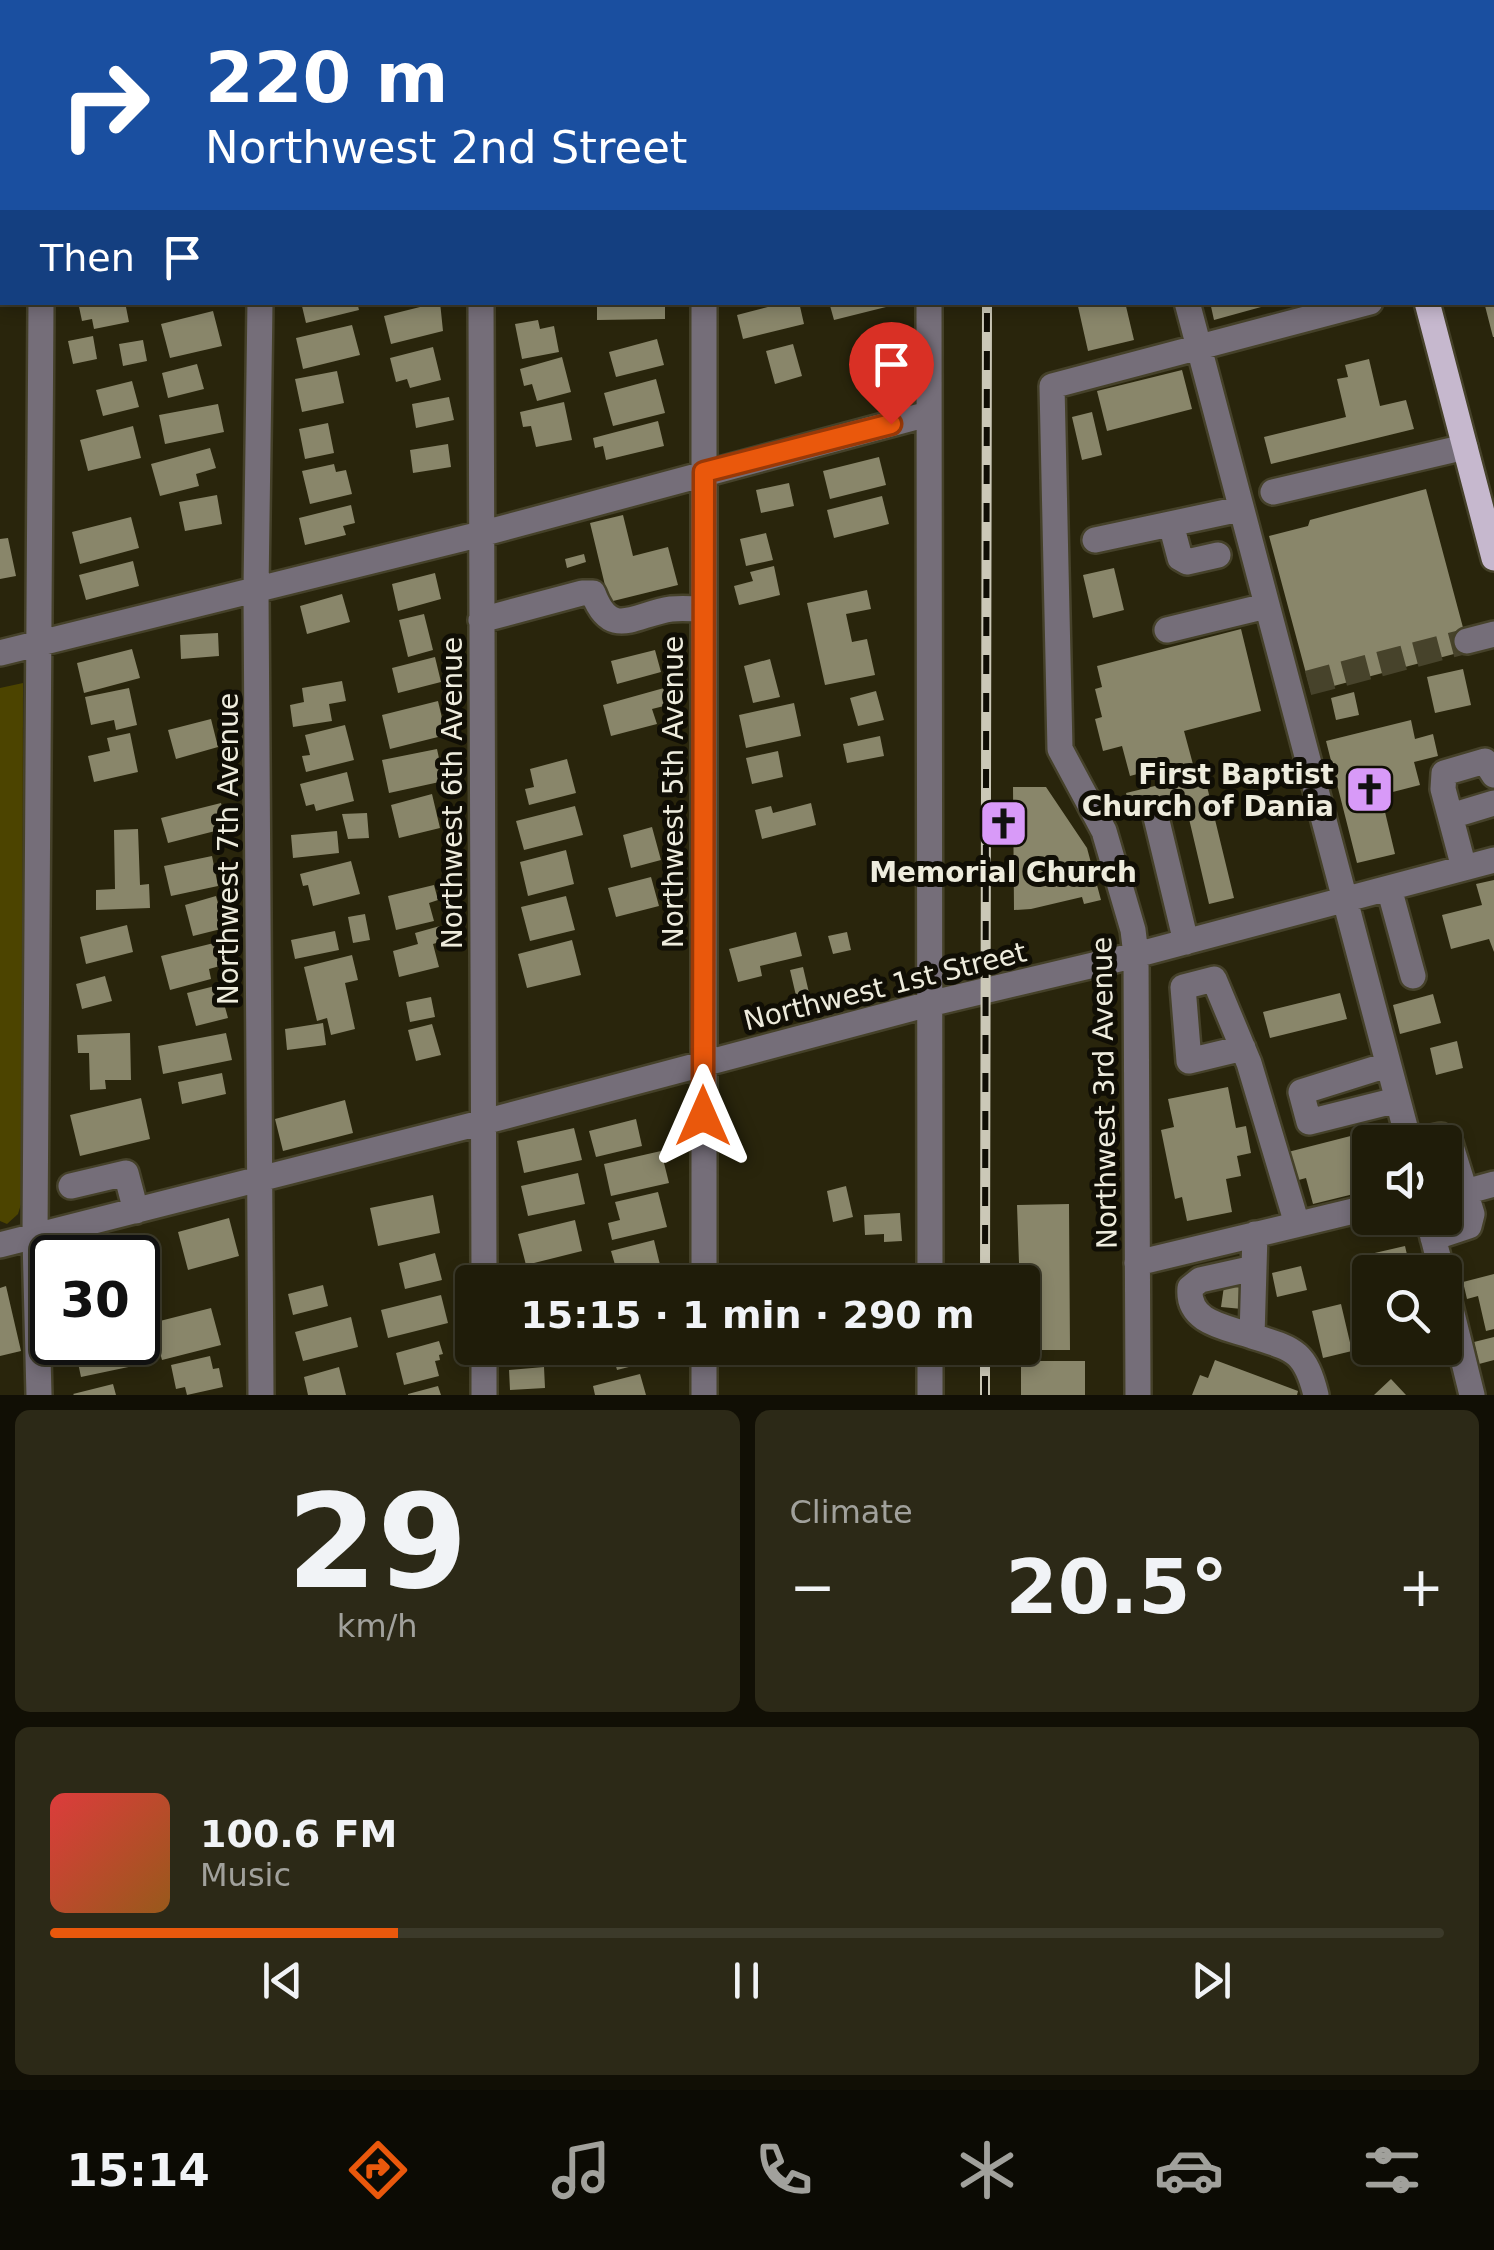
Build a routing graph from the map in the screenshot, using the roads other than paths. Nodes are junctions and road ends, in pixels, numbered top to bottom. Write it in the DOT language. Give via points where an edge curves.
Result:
graph roads {
  1 [pos="42,305"];
  2 [pos="260,305"];
  3 [pos="481,305"];
  4 [pos="704,305"];
  5 [pos="929,305"];
  6 [pos="1187,305"];
  7 [pos="1348,305"];
  8 [pos="1428,305"];
  9 [pos="1311,310"];
  10 [pos="1198,348"];
  11 [pos="928,414"];
  12 [pos="1465,447"];
  13 [pos="704,472"];
  14 [pos="1273,492"];
  15 [pos="1487,502"];
  16 [pos="1240,510"];
  17 [pos="1172,524"];
  18 [pos="481,534"];
  19 [pos="1095,540"];
  20 [pos="1218,555"];
  21 [pos="1494,558"];
  22 [pos="256,590"];
  23 [pos="1266,606"];
  24 [pos="704,609"];
  25 [pos="481,620"];
  26 [pos="1167,630"];
  27 [pos="1494,634"];
  28 [pos="1467,641"];
  29 [pos="42,644"];
  30 [pos="0,652"];
  31 [pos="1494,774"];
  32 [pos="1494,803"];
  33 [pos="1451,816"];
  34 [pos="1156,817"];
  35 [pos="1494,860"];
  36 [pos="1464,868"];
  37 [pos="1390,888"];
  38 [pos="1342,901"];
  39 [pos="1186,942"];
  40 [pos="1136,955"];
  41 [pos="1413,976"];
  42 [pos="929,1004"];
  43 [pos="1243,1048"];
  44 [pos="703,1064"];
  45 [pos="1387,1064"];
  46 [pos="1397,1100"];
  47 [pos="484,1122"];
  48 [pos="1406,1125"];
  49 [pos="260,1179"];
  50 [pos="1462,1180"];
  51 [pos="1494,1184"];
  52 [pos="71,1186"];
  53 [pos="1466,1192"];
  54 [pos="1352,1210"];
  55 [pos="136,1211"];
  56 [pos="1297,1224"];
  57 [pos="1462,1226"];
  58 [pos="1254,1234"];
  59 [pos="35,1235"];
  60 [pos="46,1235"];
  61 [pos="30,1239"];
  62 [pos="0,1246"];
  63 [pos="1138,1263"];
  64 [pos="484,1265"];
  65 [pos="704,1265"];
  66 [pos="930,1265"];
  67 [pos="1254,1268"];
  68 [pos="1252,1336"];
  69 [pos="1462,1354"];
  70 [pos="38,1365"];
  71 [pos="484,1365"];
  72 [pos="704,1365"];
  73 [pos="930,1365"];
  74 [pos="39,1395"];
  75 [pos="260,1395"];
  76 [pos="484,1395"];
  77 [pos="704,1395"];
  78 [pos="930,1395"];
  79 [pos="1138,1395"];
  80 [pos="1316,1395"];
  81 [pos="1472,1395"];
  1 -- 29 [label="street"];
  2 -- 22 [label="street, Northwest 7th Avenue"];
  3 -- 18 [label="street, Northwest 6th Avenue"];
  4 -- 13 [label="street, Northwest 5th Avenue"];
  5 -- 11 [label="street"];
  6 -- 10 [label="street"];
  7 -- 9 [label="street"];
  8 -- 12 [label="main road"];
  9 -- 10 [label="street"];
  10 -- 16 [label="street"];
  10 -- 40 [label="street, Northwest 3rd Avenue" via="1052,386 1060,749 1104,831"];
  11 -- 13 [label="street"];
  11 -- 42 [label="street"];
  12 -- 14 [label="street"];
  12 -- 15 [label="main road"];
  13 -- 18 [label="street"];
  13 -- 24 [label="street, Northwest 5th Avenue"];
  15 -- 21 [label="main road"];
  16 -- 17 [label="street"];
  16 -- 23 [label="street"];
  17 -- 19 [label="street"];
  17 -- 20 [label="street" via="1180,558"];
  18 -- 22 [label="street"];
  18 -- 25 [label="street, Northwest 6th Avenue"];
  22 -- 29 [label="street"];
  22 -- 49 [label="street, Northwest 7th Avenue"];
  23 -- 26 [label="street"];
  23 -- 38 [label="street" via="1298,686"];
  24 -- 25 [label="street" via="622,623 599,608 593,593 582,593"];
  24 -- 44 [label="street, Northwest 5th Avenue"];
  25 -- 47 [label="street, Northwest 6th Avenue"];
  27 -- 28 [label="street"];
  29 -- 30 [label="street"];
  29 -- 59 [label="street"];
  31 -- 33 [label="street" via="1485,761 1444,774"];
  32 -- 33 [label="street"];
  33 -- 36 [label="street"];
  34 -- 39 [label="street"];
  35 -- 36 [label="street, Northwest 1st Street"];
  36 -- 37 [label="street, Northwest 1st Street"];
  37 -- 38 [label="street, Northwest 1st Street"];
  37 -- 41 [label="street"];
  38 -- 39 [label="street, Northwest 1st Street"];
  38 -- 45 [label="street"];
  39 -- 40 [label="street, Northwest 1st Street"];
  40 -- 42 [label="street, Northwest 1st Street"];
  40 -- 63 [label="street, Northwest 3rd Avenue"];
  42 -- 44 [label="street, Northwest 1st Street"];
  42 -- 66 [label="street"];
  43 -- 56 [label="street"];
  44 -- 47 [label="street, Northwest 1st Street"];
  44 -- 65 [label="street, Northwest 5th Avenue"];
  45 -- 46 [label="street"];
  45 -- 46 [label="street" via="1301,1092 1310,1122"];
  46 -- 48 [label="street"];
  47 -- 49 [label="street, Northwest 1st Street"];
  47 -- 64 [label="street, Northwest 6th Avenue"];
  49 -- 55 [label="street, Northwest 1st Street"];
  49 -- 75 [label="street, Northwest 7th Avenue"];
  50 -- 53 [label="street"];
  51 -- 53 [label="street"];
  52 -- 55 [label="street" via="135,1171"];
  53 -- 57 [label="street" via="1472,1214 1469,1226"];
  54 -- 56 [label="street"];
  55 -- 60 [label="street, Northwest 1st Street"];
  56 -- 58 [label="street"];
  58 -- 63 [label="street"];
  58 -- 67 [label="street"];
  61 -- 62 [label="street, Northwest 1st Street"];
  63 -- 79 [label="street, Northwest 3rd Avenue"];
  67 -- 68 [label="street"];
  67 -- 68 [label="street" via="1200,1280 1189,1299 1202,1319"];
  68 -- 80 [label="street" via="1304,1358"];
  69 -- 81 [label="street"];
  70 -- 74 [label="street"];
  71 -- 76 [label="street"];
  72 -- 77 [label="street"];
  73 -- 78 [label="street"];
}
